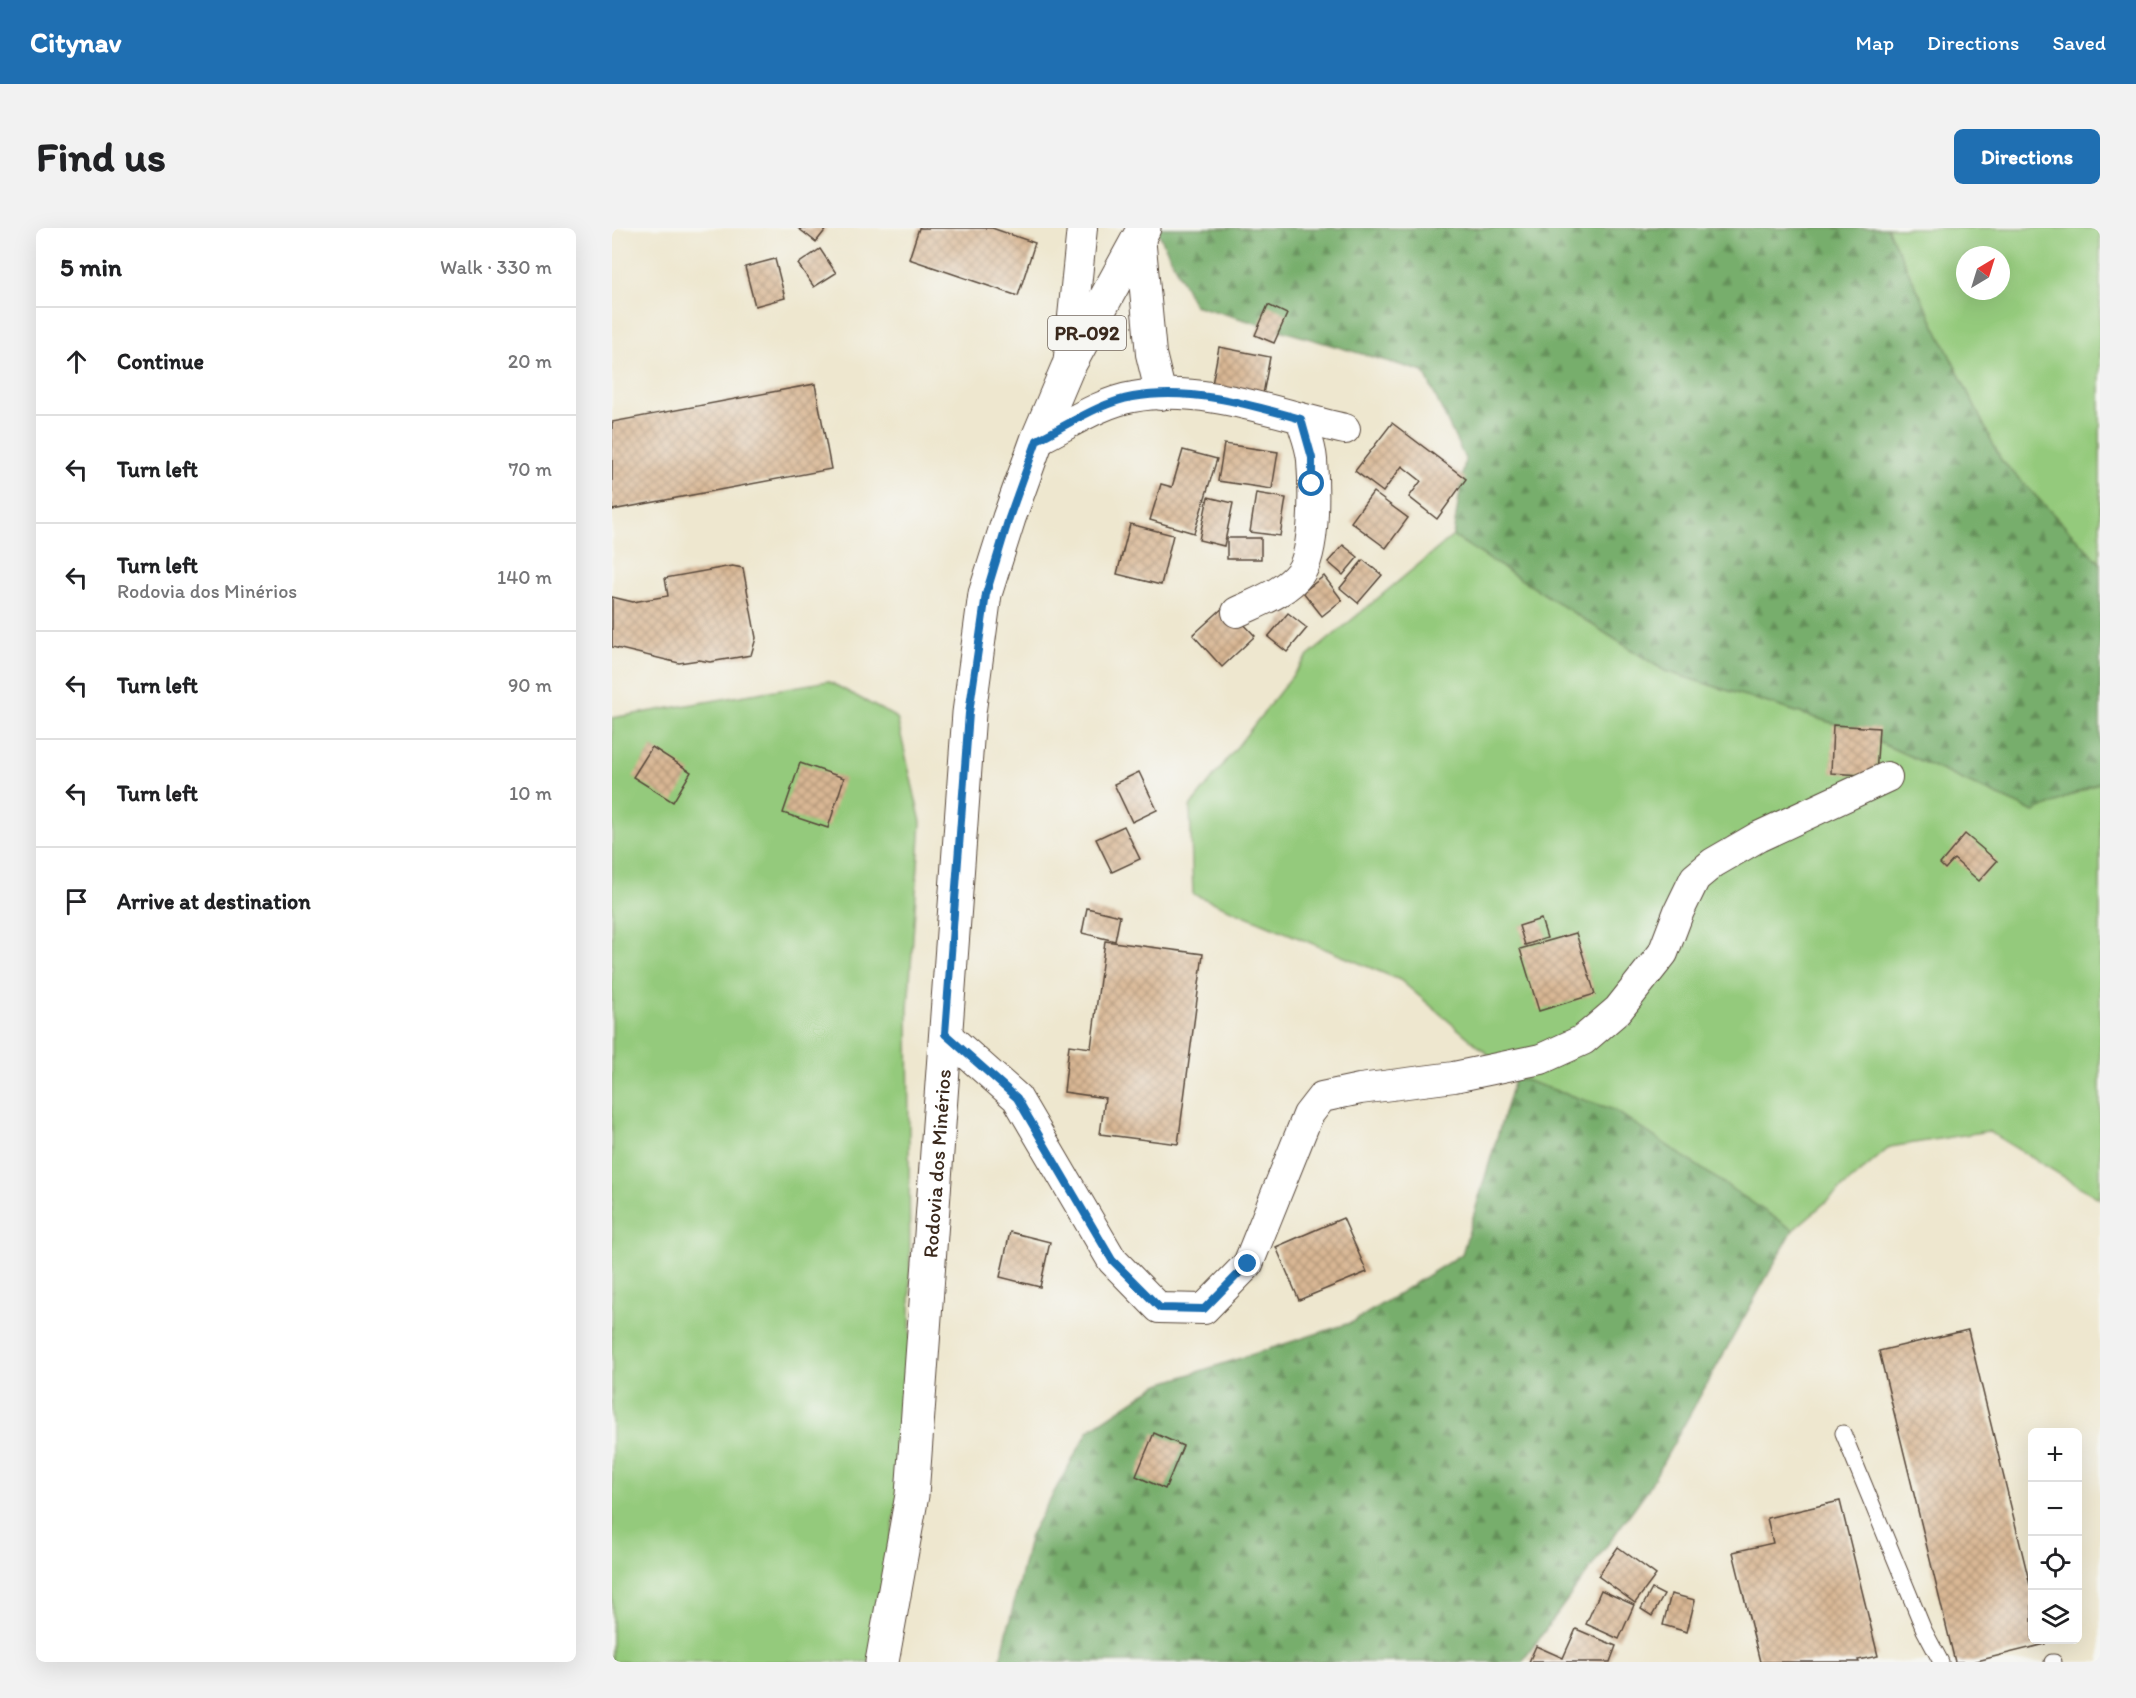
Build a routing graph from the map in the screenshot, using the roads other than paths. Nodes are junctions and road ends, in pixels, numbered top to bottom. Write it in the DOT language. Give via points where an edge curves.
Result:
graph roads {
  1 [pos="1082,228"];
  2 [pos="1142,232"];
  3 [pos="1067,369"];
  4 [pos="1161,394"];
  5 [pos="1301,419"];
  6 [pos="1345,429"];
  7 [pos="1037,440"];
  8 [pos="1238,612"];
  9 [pos="1887,777"];
  10 [pos="945,1034"];
  11 [pos="1843,1433"];
  12 [pos="882,1662"];
  13 [pos="1941,1662"];
  1 -- 3 [label="street"];
  2 -- 3 [label="main road, Rodovia dos Minérios / PR-092"];
  2 -- 4 [label="street" via="1151,354"];
  3 -- 7 [label="main road, Rodovia dos Minérios / PR-092"];
  4 -- 5 [label="street" via="1231,400"];
  4 -- 7 [label="street" via="1107,405"];
  5 -- 6 [label="street"];
  5 -- 8 [label="street" via="1312,458 1311,541 1306,561 1299,574 1284,587"];
  7 -- 10 [label="main road, Rodovia dos Minérios / PR-092" via="986,594 969,713"];
  9 -- 10 [label="street" via="1758,837 1695,878 1663,953 1618,1011 1583,1040 1540,1059 1322,1097 1308,1115 1248,1264 1204,1309 1160,1308 1112,1260 1017,1098"];
  10 -- 12 [label="main road, Rodovia dos Minérios / PR-092" via="912,1496"];
  11 -- 13 [label="lane" via="1924,1630"];
}
